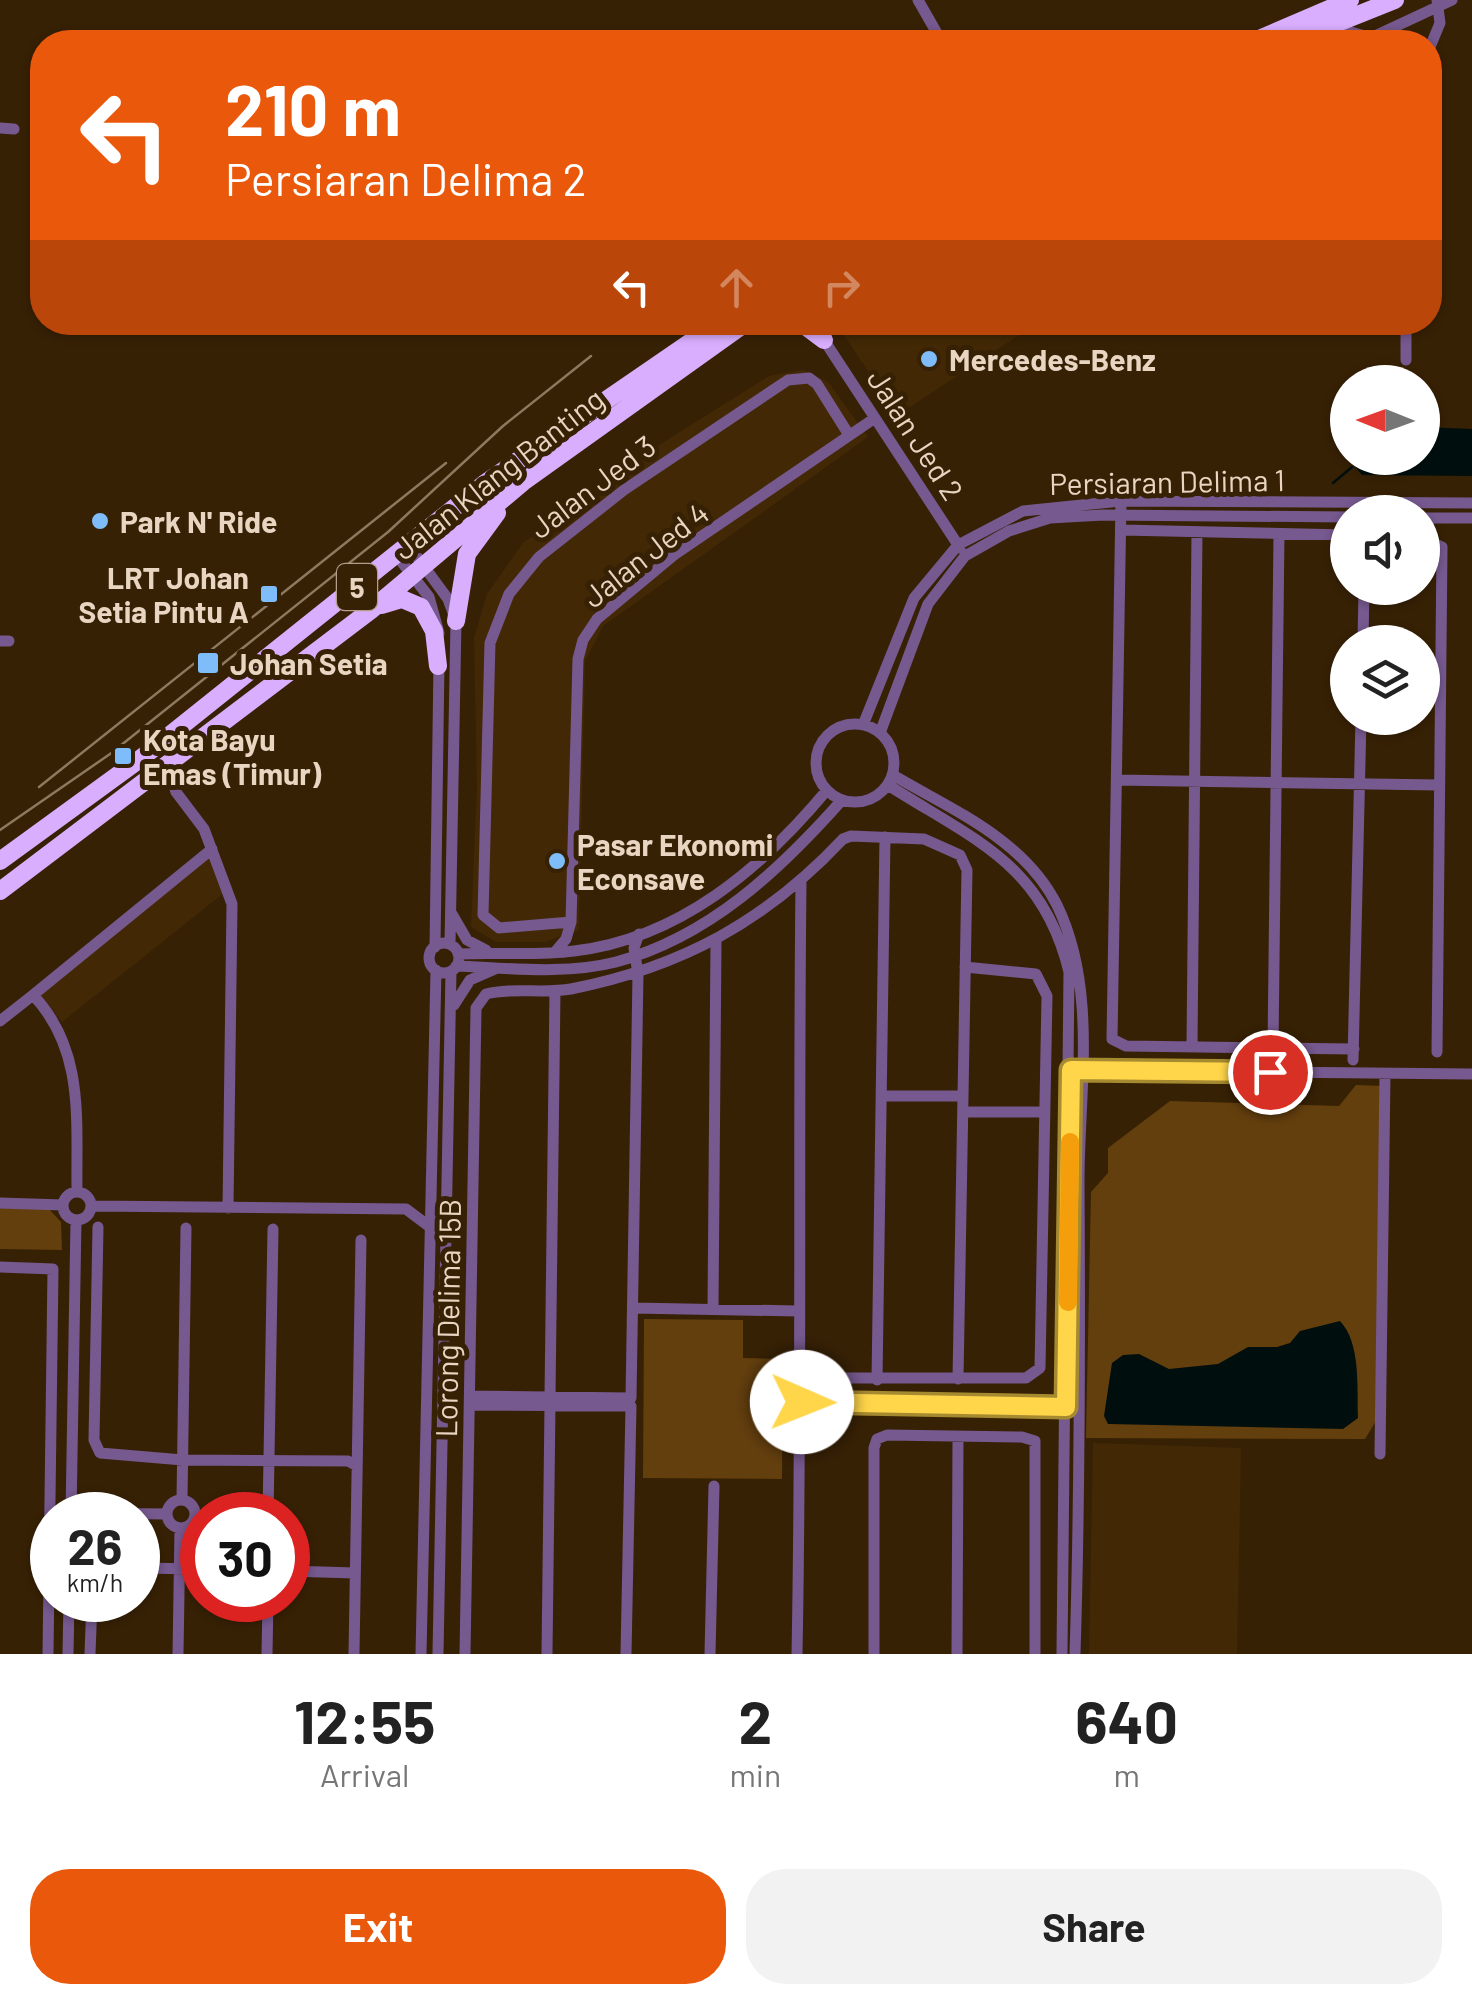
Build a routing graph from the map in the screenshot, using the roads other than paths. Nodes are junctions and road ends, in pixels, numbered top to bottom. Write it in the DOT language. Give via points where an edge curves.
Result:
graph roads {
  1 [pos="918,0"];
  2 [pos="1350,0"];
  3 [pos="1396,0"];
  4 [pos="1452,0"];
  5 [pos="1438,4"];
  6 [pos="1329,25"];
  7 [pos="935,30"];
  8 [pos="1280,30"];
  9 [pos="1318,30"];
  10 [pos="1342,30"];
  11 [pos="1393,30"];
  12 [pos="1433,30"];
  13 [pos="0,128"];
  14 [pos="14,129"];
  15 [pos="717,335"];
  16 [pos="720,335"];
  17 [pos="825,335"];
  18 [pos="1406,335"];
  19 [pos="1406,360"];
  20 [pos="875,418"];
  21 [pos="849,435"];
  22 [pos="523,482"];
  23 [pos="1472,503"];
  24 [pos="1121,508"];
  25 [pos="1330,516"];
  26 [pos="1440,518"];
  27 [pos="1472,518"];
  28 [pos="1121,530"];
  29 [pos="1197,532"];
  30 [pos="1279,534"];
  31 [pos="1330,535"];
  32 [pos="403,551"];
  33 [pos="961,551"];
  34 [pos="417,570"];
  35 [pos="1438,605"];
  36 [pos="371,610"];
  37 [pos="456,621"];
  38 [pos="438,666"];
  39 [pos="863,725"];
  40 [pos="880,733"];
  41 [pos="1361,735"];
  42 [pos="192,743"];
  43 [pos="890,780"];
  44 [pos="1117,780"];
  45 [pos="1194,782"];
  46 [pos="1276,783"];
  47 [pos="1360,784"];
  48 [pos="1439,786"];
  49 [pos="827,790"];
  50 [pos="176,792"];
  51 [pos="117,798"];
  52 [pos="842,800"];
  53 [pos="886,837"];
  54 [pos="212,848"];
  55 [pos="0,861"];
  56 [pos="801,883"];
  57 [pos="0,890"];
  58 [pos="448,906"];
  59 [pos="571,922"];
  60 [pos="640,934"];
  61 [pos="716,940"];
  62 [pos="617,941"];
  63 [pos="434,947"];
  64 [pos="591,948"];
  65 [pos="555,952"];
  66 [pos="494,953"];
  67 [pos="635,956"];
  68 [pos="454,959"];
  69 [pos="965,967"];
  70 [pos="498,968"];
  71 [pos="436,970"];
  72 [pos="638,974"];
  73 [pos="555,991"];
  74 [pos="33,995"];
  75 [pos="451,1018"];
  76 [pos="0,1021"];
  77 [pos="1192,1046"];
  78 [pos="1273,1048"];
  79 [pos="1437,1052"];
  80 [pos="1076,1070"];
  81 [pos="1384,1074"];
  82 [pos="1472,1074"];
  83 [pos="882,1096"];
  84 [pos="963,1096"];
  85 [pos="963,1112"];
  86 [pos="1044,1112"];
  87 [pos="431,1186"];
  88 [pos="77,1191"];
  89 [pos="0,1204"];
  90 [pos="63,1205"];
  91 [pos="92,1206"];
  92 [pos="228,1208"];
  93 [pos="406,1209"];
  94 [pos="76,1220"];
  95 [pos="430,1227"];
  96 [pos="98,1228"];
  97 [pos="186,1228"];
  98 [pos="273,1229"];
  99 [pos="361,1240"];
  100 [pos="0,1267"];
  101 [pos="52,1269"];
  102 [pos="75,1269"];
  103 [pos="633,1308"];
  104 [pos="713,1310"];
  105 [pos="797,1311"];
  106 [pos="800,1378"];
  107 [pos="958,1379"];
  108 [pos="878,1380"];
  109 [pos="472,1400"];
  110 [pos="550,1401"];
  111 [pos="631,1402"];
  112 [pos="802,1402"];
  113 [pos="1066,1407"];
  114 [pos="1080,1407"];
  115 [pos="958,1437"];
  116 [pos="1380,1454"];
  117 [pos="183,1460"];
  118 [pos="270,1462"];
  119 [pos="357,1466"];
  120 [pos="714,1486"];
  121 [pos="71,1492"];
  122 [pos="182,1492"];
  123 [pos="269,1492"];
  124 [pos="180,1501"];
  125 [pos="160,1514"];
  126 [pos="166,1514"];
  127 [pos="180,1529"];
  128 [pos="160,1568"];
  129 [pos="180,1568"];
  130 [pos="310,1572"];
  131 [pos="355,1573"];
  132 [pos="69,1622"];
  133 [pos="91,1622"];
  134 [pos="268,1622"];
  135 [pos="48,1654"];
  136 [pos="68,1654"];
  137 [pos="90,1654"];
  138 [pos="178,1654"];
  139 [pos="267,1654"];
  140 [pos="354,1654"];
  141 [pos="420,1654"];
  142 [pos="438,1654"];
  143 [pos="465,1654"];
  144 [pos="547,1654"];
  145 [pos="626,1654"];
  146 [pos="710,1654"];
  147 [pos="797,1654"];
  148 [pos="874,1654"];
  149 [pos="957,1654"];
  150 [pos="1035,1654"];
  151 [pos="1062,1654"];
  152 [pos="1075,1654"];
  1 -- 7 [label="street"];
  2 -- 8 [label="highway"];
  3 -- 6 [label="highway"];
  4 -- 5 [label="street"];
  5 -- 11 [label="street"];
  5 -- 12 [label="street"];
  6 -- 9 [label="highway"];
  6 -- 10 [label="street"];
  13 -- 14 [label="street"];
  15 -- 32 [label="highway, Jalan Klang Banting / 5" via="567,424"];
  16 -- 22 [label="highway, Jalan Klang Banting / 5"];
  17 -- 20 [label="street, Jalan Jed 2"];
  18 -- 19 [label="street"];
  20 -- 21 [label="street, Jalan Jed 4"];
  20 -- 33 [label="street, Jalan Jed 2"];
  21 -- 59 [label="street, Jalan Jed 4" via="674,554 583,640"];
  21 -- 59 [label="street, Jalan Jed 3" via="817,384 788,380 624,490 538,558 509,594 490,643 483,915 499,928"];
  22 -- 34 [label="highway, Jalan Klang Banting / 5"];
  22 -- 37 [label="highway" via="467,554"];
  23 -- 24 [label="street, Persiaran Delima 1"];
  24 -- 25 [label="street, Persiaran Delima 1"];
  24 -- 28 [label="street"];
  24 -- 33 [label="street, Persiaran Delima 1" via="1028,522"];
  26 -- 27 [label="street"];
  28 -- 29 [label="street"];
  28 -- 44 [label="street"];
  29 -- 30 [label="street"];
  29 -- 45 [label="street"];
  30 -- 31 [label="street"];
  30 -- 46 [label="street"];
  32 -- 34 [label="street"];
  32 -- 55 [label="highway, Jalan Klang Banting / 5"];
  33 -- 39 [label="street, Persiaran Delima 1" via="914,598"];
  33 -- 40 [label="street, Persiaran Delima 1" via="928,604"];
  34 -- 36 [label="highway, Jalan Klang Banting / 5"];
  34 -- 37 [label="street" via="448,599"];
  34 -- 38 [label="street" via="437,613"];
  35 -- 48 [label="street"];
  36 -- 38 [label="highway" via="402,599 421,607 434,631"];
  36 -- 42 [label="highway, Jalan Klang Banting / 5"];
  37 -- 58 [label="street"];
  38 -- 63 [label="street"];
  39 -- 40 [label="street"];
  39 -- 49 [label="street" via="833,731 819,749 817,770"];
  40 -- 43 [label="street" via="893,752"];
  41 -- 47 [label="street"];
  42 -- 50 [label="street" via="171,776"];
  42 -- 51 [label="highway, Jalan Klang Banting / 5"];
  43 -- 52 [label="street" via="868,800"];
  43 -- 80 [label="street" via="987,843 1044,908 1069,972"];
  44 -- 45 [label="street"];
  44 -- 77 [label="street" via="1112,1039 1126,1046"];
  45 -- 46 [label="street"];
  45 -- 77 [label="street"];
  46 -- 47 [label="street"];
  46 -- 78 [label="street"];
  47 -- 48 [label="street"];
  47 -- 78 [label="street" via="1354,1054"];
  48 -- 79 [label="street"];
  49 -- 52 [label="street"];
  49 -- 60 [label="street" via="779,847 695,910"];
  50 -- 51 [label="street" via="149,782"];
  50 -- 54 [label="street"];
  51 -- 57 [label="highway, Jalan Klang Banting / 5"];
  52 -- 67 [label="street" via="782,866 703,926"];
  53 -- 56 [label="street" via="843,838"];
  53 -- 69 [label="street" via="946,845 960,855 967,870"];
  53 -- 83 [label="street"];
  54 -- 74 [label="street"];
  54 -- 92 [label="street" via="232,904"];
  56 -- 61 [label="street"];
  56 -- 105 [label="street"];
  58 -- 66 [label="street" via="467,940"];
  58 -- 68 [label="street"];
  59 -- 64 [label="street"];
  59 -- 65 [label="street, Jalan Jed 4"];
  60 -- 62 [label="street"];
  60 -- 67 [label="street"];
  61 -- 72 [label="street"];
  61 -- 104 [label="street"];
  62 -- 64 [label="street"];
  62 -- 67 [label="street"];
  63 -- 68 [label="street"];
  63 -- 71 [label="street"];
  64 -- 65 [label="street"];
  65 -- 66 [label="street"];
  66 -- 68 [label="street"];
  67 -- 70 [label="street" via="542,970"];
  67 -- 72 [label="street"];
  68 -- 70 [label="street"];
  68 -- 71 [label="street"];
  68 -- 75 [label="street"];
  69 -- 84 [label="street"];
  69 -- 86 [label="street" via="1025,971 1044,984"];
  70 -- 75 [label="street" via="470,980"];
  71 -- 75 [label="street"];
  71 -- 87 [label="street"];
  72 -- 73 [label="street"];
  72 -- 103 [label="street"];
  73 -- 109 [label="street, Lorong Delima 15B" via="494,992 476,1008"];
  73 -- 110 [label="street"];
  74 -- 76 [label="street"];
  74 -- 88 [label="street" via="59,1027 73,1068"];
  75 -- 142 [label="street"];
  77 -- 78 [label="street"];
  80 -- 81 [label="street"];
  80 -- 113 [label="street"];
  80 -- 114 [label="street"];
  81 -- 82 [label="street"];
  81 -- 116 [label="street"];
  83 -- 84 [label="street"];
  83 -- 108 [label="street"];
  84 -- 85 [label="street"];
  85 -- 86 [label="street"];
  85 -- 107 [label="street"];
  86 -- 107 [label="street" via="1040,1368 1026,1378"];
  87 -- 93 [label="street" via="422,1202"];
  87 -- 95 [label="street"];
  88 -- 90 [label="street"];
  88 -- 91 [label="street"];
  89 -- 90 [label="street"];
  90 -- 94 [label="street"];
  91 -- 92 [label="street"];
  91 -- 94 [label="street"];
  92 -- 93 [label="street"];
  93 -- 95 [label="street"];
  94 -- 102 [label="street"];
  95 -- 141 [label="street"];
  96 -- 117 [label="street" via="97,1450"];
  97 -- 117 [label="street"];
  98 -- 118 [label="street"];
  99 -- 119 [label="street"];
  100 -- 101 [label="street"];
  101 -- 102 [label="street"];
  101 -- 135 [label="street"];
  102 -- 121 [label="street"];
  103 -- 104 [label="street"];
  103 -- 111 [label="street"];
  104 -- 105 [label="street"];
  105 -- 106 [label="street"];
  106 -- 108 [label="street"];
  106 -- 112 [label="street"];
  107 -- 108 [label="street"];
  109 -- 110 [label="street"];
  109 -- 143 [label="street, Lorong Delima 15B"];
  110 -- 111 [label="street"];
  110 -- 144 [label="street"];
  111 -- 145 [label="street"];
  112 -- 113 [label="street"];
  112 -- 147 [label="street"];
  113 -- 114 [label="street"];
  113 -- 151 [label="street"];
  114 -- 152 [label="street"];
  115 -- 148 [label="street" via="877,1439"];
  115 -- 149 [label="street"];
  115 -- 150 [label="street" via="1029,1437 1038,1449"];
  117 -- 118 [label="street"];
  117 -- 122 [label="street"];
  118 -- 119 [label="street"];
  118 -- 123 [label="street"];
  119 -- 131 [label="street"];
  120 -- 146 [label="street"];
  124 -- 126 [label="street"];
  125 -- 126 [label="street"];
  126 -- 127 [label="street"];
  128 -- 129 [label="street"];
  129 -- 138 [label="street"];
  130 -- 131 [label="street"];
  131 -- 140 [label="street"];
  132 -- 136 [label="street"];
  133 -- 137 [label="street"];
  134 -- 139 [label="street"];
}
